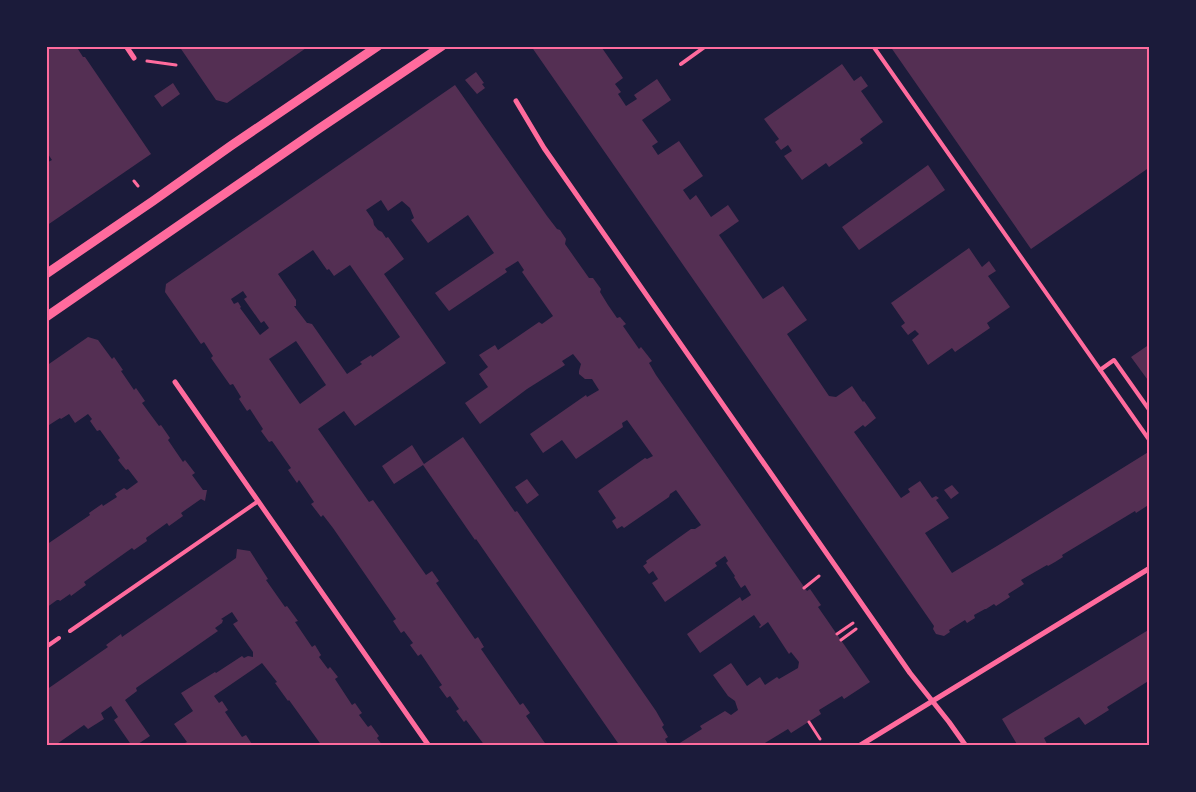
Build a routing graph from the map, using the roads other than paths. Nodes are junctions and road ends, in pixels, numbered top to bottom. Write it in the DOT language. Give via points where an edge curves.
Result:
graph roads {
  1 [pos="126,46"];
  2 [pos="378,46"];
  3 [pos="442,46"];
  4 [pos="706,46"];
  5 [pos="872,46"];
  6 [pos="134,58"];
  7 [pos="681,64"];
  8 [pos="516,101"];
  9 [pos="46,274"];
  10 [pos="46,318"];
  11 [pos="1100,370"];
  12 [pos="175,382"];
  13 [pos="1150,411"];
  14 [pos="1150,441"];
  15 [pos="257,502"];
  16 [pos="1150,568"];
  17 [pos="70,631"];
  18 [pos="59,638"];
  19 [pos="46,647"];
  20 [pos="932,700"];
  21 [pos="428,746"];
  22 [pos="859,746"];
  23 [pos="966,746"];
  1 -- 6 [label="street"];
  2 -- 9 [label="street"];
  3 -- 10 [label="street"];
  4 -- 7 [label="lane"];
  5 -- 11 [label="lane"];
  8 -- 20 [label="street" via="548,153"];
  11 -- 13 [label="lane" via="1114,360"];
  11 -- 14 [label="lane"];
  12 -- 15 [label="street"];
  15 -- 17 [label="lane"];
  15 -- 21 [label="street"];
  16 -- 20 [label="street"];
  18 -- 19 [label="lane"];
  20 -- 22 [label="street"];
  20 -- 23 [label="street"];
}
